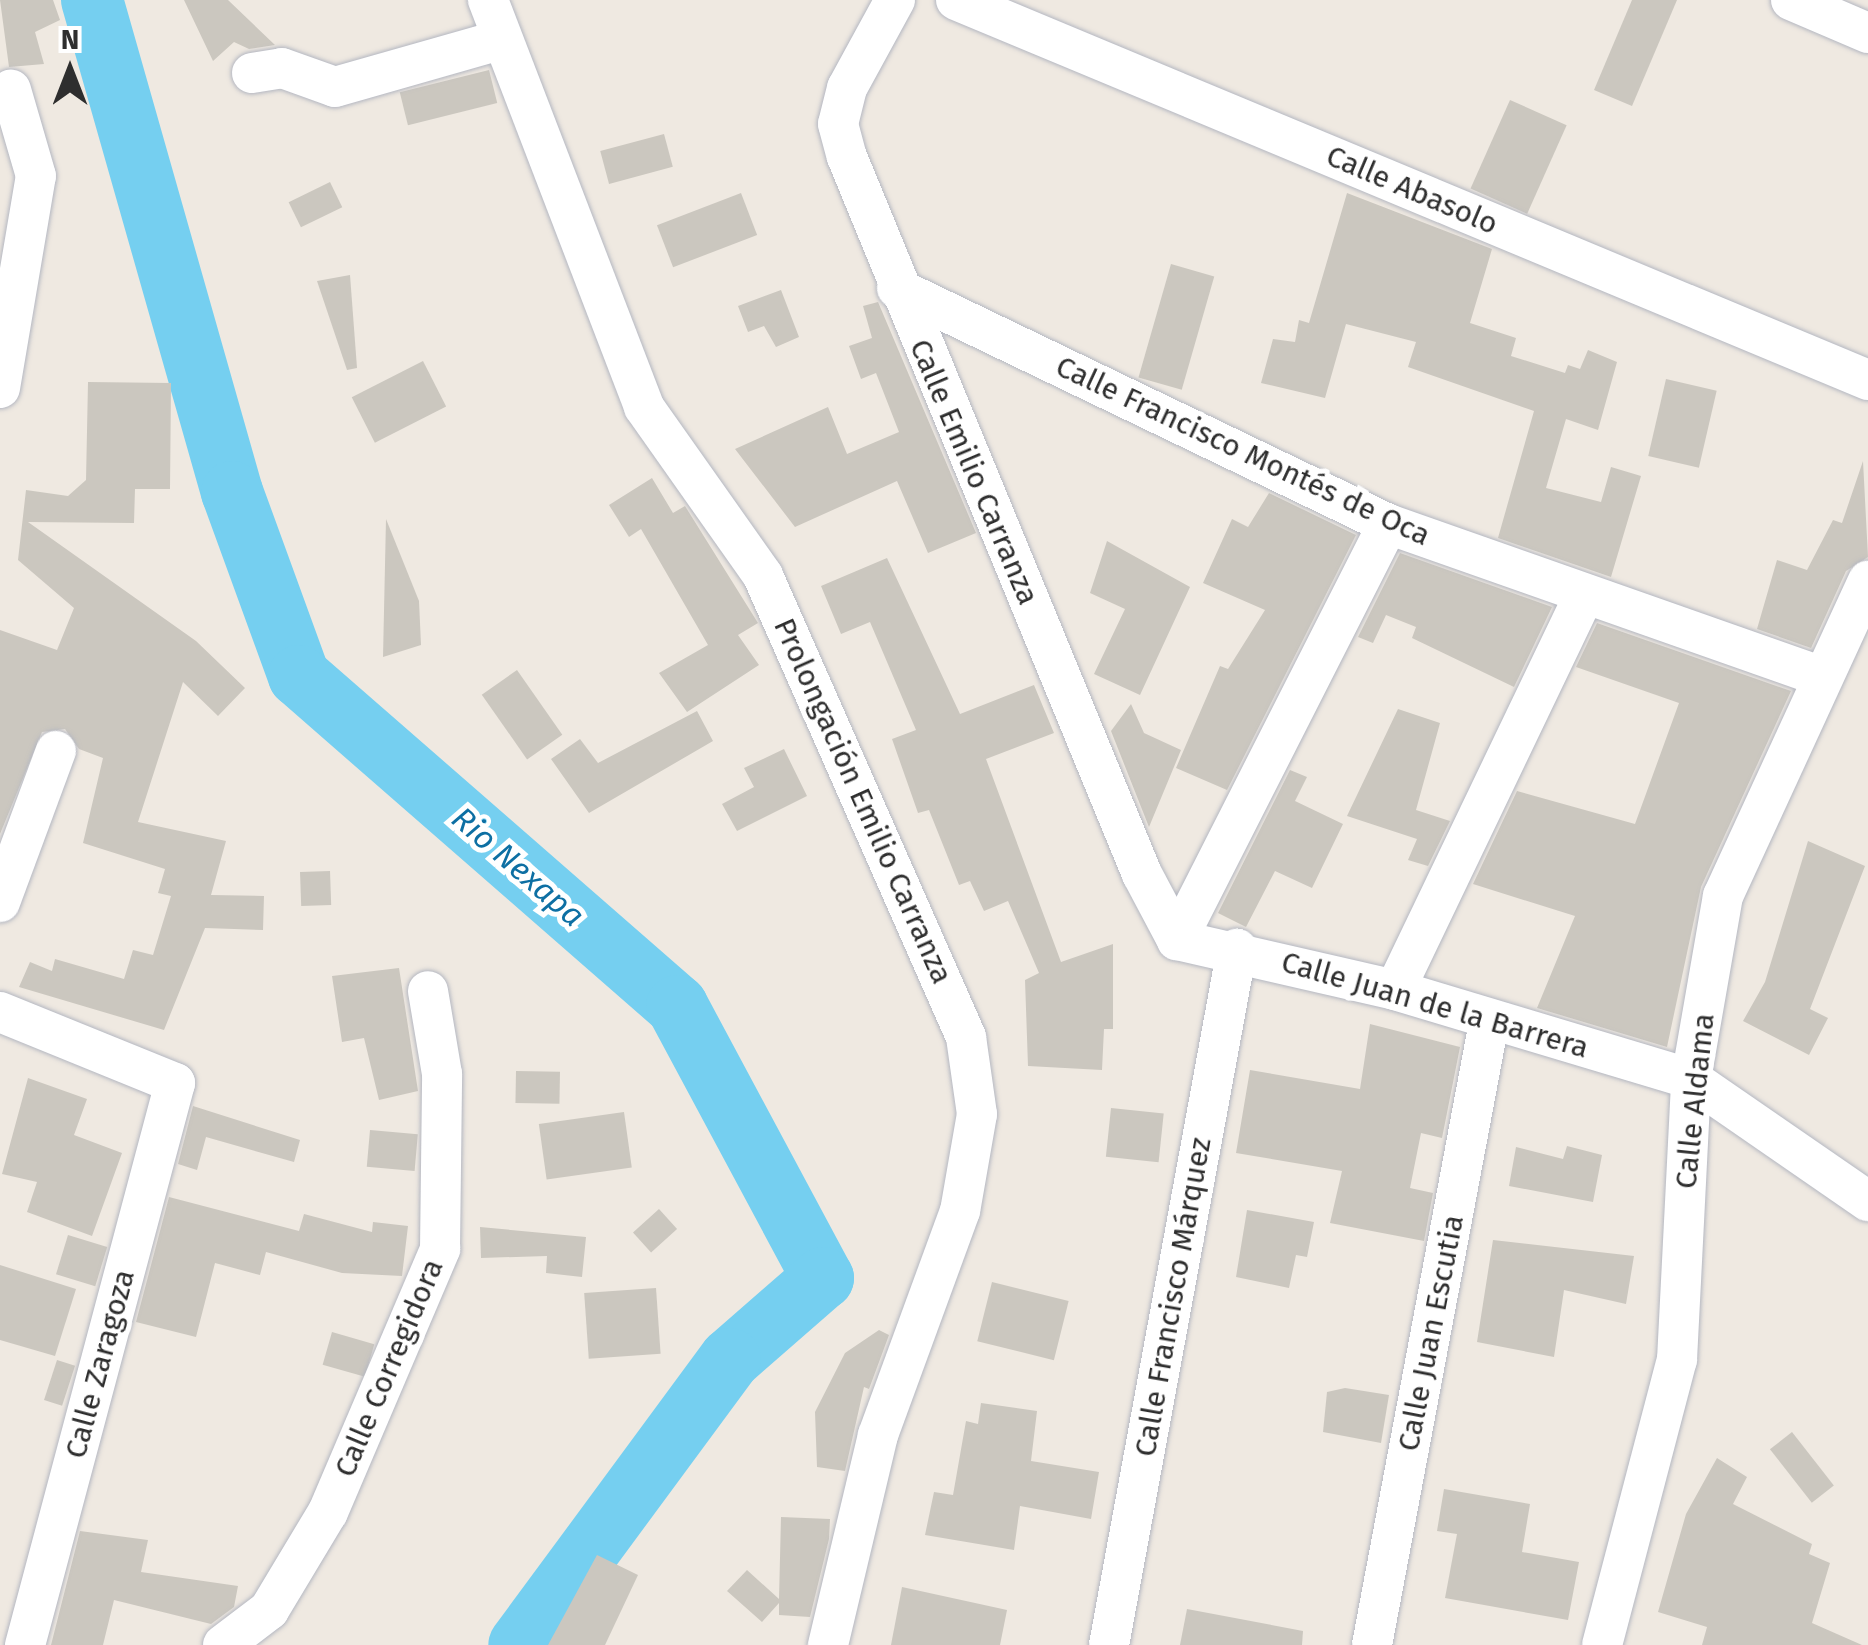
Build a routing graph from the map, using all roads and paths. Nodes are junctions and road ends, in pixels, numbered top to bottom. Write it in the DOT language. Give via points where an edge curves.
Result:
graph roads {
  1 [pos="488,0"];
  2 [pos="896,0"];
  3 [pos="956,0"];
  4 [pos="1792,0"];
  5 [pos="1868,33"];
  6 [pos="500,40"];
  7 [pos="252,73"];
  8 [pos="11,90"];
  9 [pos="897,288"];
  10 [pos="0,376"];
  11 [pos="1868,380"];
  12 [pos="0,388"];
  13 [pos="1388,524"];
  14 [pos="1868,582"];
  15 [pos="1585,594"];
  16 [pos="1822,677"];
  17 [pos="56,750"];
  18 [pos="0,902"];
  19 [pos="1177,940"];
  20 [pos="1237,949"];
  21 [pos="1396,990"];
  22 [pos="428,991"];
  23 [pos="0,1012"];
  24 [pos="1489,1022"];
  25 [pos="1691,1079"];
  26 [pos="1868,1200"];
  27 [pos="24,1645"];
  28 [pos="224,1645"];
  29 [pos="828,1645"];
  30 [pos="1108,1645"];
  31 [pos="1372,1645"];
  32 [pos="1602,1645"];
  1 -- 6 [label="street, Prolongación Emilio Carranza"];
  2 -- 9 [label="street, Calle Emilio Carranza" via="847,88 838,124"];
  3 -- 11 [label="street, Calle Abasolo"];
  4 -- 5 [label="street"];
  6 -- 7 [label="street" via="335,87 282,68"];
  6 -- 29 [label="street, Prolongación Emilio Carranza" via="644,407 764,576 966,1037 976,1114 960,1211 878,1435"];
  8 -- 10 [label="street" via="36,176"];
  9 -- 13 [label="street, Calle Francisco Montés de Oca"];
  9 -- 19 [label="street, Calle Emilio Carranza" via="1142,874"];
  10 -- 12 [label="street"];
  13 -- 15 [label="street, Calle Francisco Montés de Oca"];
  13 -- 19 [label="street"];
  14 -- 16 [label="street, Calle Aldama"];
  15 -- 16 [label="street, Calle Francisco Montés de Oca"];
  15 -- 21 [label="street"];
  16 -- 25 [label="street, Calle Aldama" via="1722,896"];
  17 -- 18 [label="street"];
  19 -- 20 [label="street, Calle Juan de la Barrera"];
  20 -- 21 [label="street, Calle Juan de la Barrera"];
  20 -- 30 [label="street, Calle Francisco Márquez"];
  21 -- 24 [label="street, Calle Juan de la Barrera"];
  22 -- 28 [label="street, Calle Corregidora" via="442,1074 440,1249 328,1512 269,1610"];
  23 -- 27 [label="street, Calle Zaragoza" via="175,1084"];
  24 -- 25 [label="street, Calle Juan de la Barrera"];
  24 -- 31 [label="street, Calle Juan Escutia"];
  25 -- 26 [label="street, Calle Juan de la Barrera"];
  25 -- 32 [label="street, Calle Aldama" via="1677,1360"];
}
